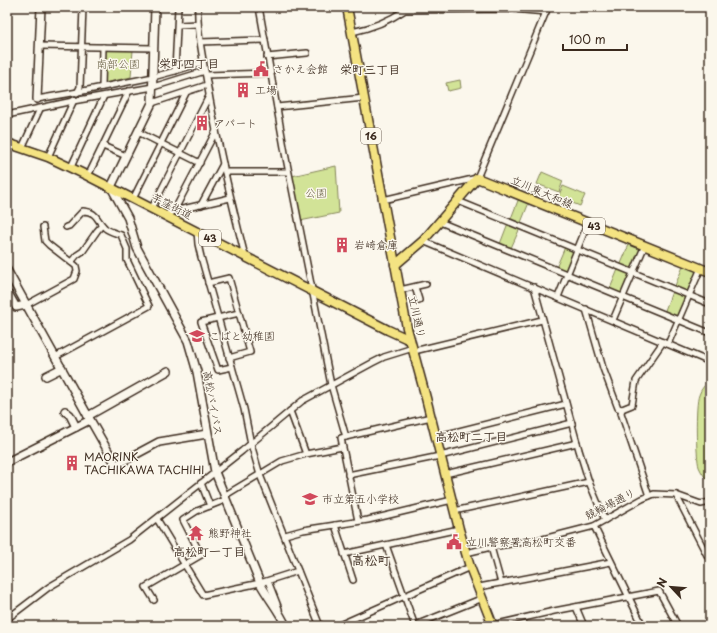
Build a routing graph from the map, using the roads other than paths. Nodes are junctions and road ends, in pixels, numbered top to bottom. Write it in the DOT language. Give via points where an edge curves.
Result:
graph roads {
  1 [pos="40,7"];
  2 [pos="83,7"];
  3 [pos="155,7"];
  4 [pos="178,7"];
  5 [pos="198,7"];
  6 [pos="259,7"];
  7 [pos="347,7"];
  8 [pos="456,8"];
  9 [pos="547,9"];
  10 [pos="198,24"];
  11 [pos="178,25"];
  12 [pos="352,32"];
  13 [pos="265,40"];
  14 [pos="200,42"];
  15 [pos="39,46"];
  16 [pos="82,47"];
  17 [pos="104,47"];
  18 [pos="154,48"];
  19 [pos="307,53"];
  20 [pos="267,57"];
  21 [pos="203,62"];
  22 [pos="175,71"];
  23 [pos="205,73"];
  24 [pos="270,73"];
  25 [pos="153,77"];
  26 [pos="207,85"];
  27 [pos="102,87"];
  28 [pos="153,87"];
  29 [pos="129,91"];
  30 [pos="78,92"];
  31 [pos="186,92"];
  32 [pos="104,96"];
  33 [pos="209,96"];
  34 [pos="364,98"];
  35 [pos="36,99"];
  36 [pos="73,101"];
  37 [pos="152,103"];
  38 [pos="277,107"];
  39 [pos="40,108"];
  40 [pos="7,115"];
  41 [pos="216,131"];
  42 [pos="138,132"];
  43 [pos="7,143"];
  44 [pos="161,143"];
  45 [pos="103,146"];
  46 [pos="22,148"];
  47 [pos="180,153"];
  48 [pos="126,156"];
  49 [pos="48,157"];
  50 [pos="200,163"];
  51 [pos="223,164"];
  52 [pos="71,167"];
  53 [pos="225,172"];
  54 [pos="288,172"];
  55 [pos="88,176"];
  56 [pos="478,178"];
  57 [pos="110,187"];
  58 [pos="230,198"];
  59 [pos="133,199"];
  60 [pos="384,200"];
  61 [pos="458,201"];
  62 [pos="201,205"];
  63 [pos="152,208"];
  64 [pos="174,211"];
  65 [pos="165,215"];
  66 [pos="440,222"];
  67 [pos="588,223"];
  68 [pos="102,225"];
  69 [pos="43,227"];
  70 [pos="66,227"];
  71 [pos="197,231"];
  72 [pos="423,241"];
  73 [pos="645,245"];
  74 [pos="577,250"];
  75 [pos="245,256"];
  76 [pos="71,262"];
  77 [pos="395,265"];
  78 [pos="700,268"];
  79 [pos="7,270"];
  80 [pos="633,272"];
  81 [pos="710,272"];
  82 [pos="568,274"];
  83 [pos="208,283"];
  84 [pos="426,284"];
  85 [pos="415,287"];
  86 [pos="534,287"];
  87 [pos="400,290"];
  88 [pos="312,291"];
  89 [pos="689,295"];
  90 [pos="7,296"];
  91 [pos="623,296"];
  92 [pos="558,297"];
  93 [pos="419,300"];
  94 [pos="710,304"];
  95 [pos="26,305"];
  96 [pos="586,309"];
  97 [pos="239,313"];
  98 [pos="218,318"];
  99 [pos="542,320"];
  100 [pos="678,320"];
  101 [pos="614,321"];
  102 [pos="710,333"];
  103 [pos="663,342"];
  104 [pos="668,344"];
  105 [pos="412,346"];
  106 [pos="56,357"];
  107 [pos="229,358"];
  108 [pos="710,362"];
  109 [pos="232,367"];
  110 [pos="62,368"];
  111 [pos="168,371"];
  112 [pos="46,376"];
  113 [pos="331,385"];
  114 [pos="566,404"];
  115 [pos="622,409"];
  116 [pos="65,411"];
  117 [pos="290,411"];
  118 [pos="431,417"];
  119 [pos="89,418"];
  120 [pos="572,423"];
  121 [pos="76,427"];
  122 [pos="207,434"];
  123 [pos="346,437"];
  124 [pos="435,437"];
  125 [pos="577,443"];
  126 [pos="251,444"];
  127 [pos="342,448"];
  128 [pos="306,454"];
  129 [pos="440,456"];
  130 [pos="7,462"];
  131 [pos="215,472"];
  132 [pos="445,474"];
  133 [pos="260,475"];
  134 [pos="348,475"];
  135 [pos="589,482"];
  136 [pos="200,483"];
  137 [pos="676,495"];
  138 [pos="649,496"];
  139 [pos="224,498"];
  140 [pos="452,500"];
  141 [pos="710,502"];
  142 [pos="210,506"];
  143 [pos="454,511"];
  144 [pos="157,519"];
  145 [pos="604,520"];
  146 [pos="358,521"];
  147 [pos="335,525"];
  148 [pos="594,526"];
  149 [pos="459,529"];
  150 [pos="284,536"];
  151 [pos="386,545"];
  152 [pos="491,547"];
  153 [pos="466,553"];
  154 [pos="344,554"];
  155 [pos="710,561"];
  156 [pos="611,562"];
  157 [pos="185,564"];
  158 [pos="470,567"];
  159 [pos="298,572"];
  160 [pos="353,580"];
  161 [pos="268,581"];
  162 [pos="260,583"];
  163 [pos="502,583"];
  164 [pos="479,587"];
  165 [pos="404,596"];
  166 [pos="628,597"];
  167 [pos="483,598"];
  168 [pos="154,600"];
  169 [pos="576,607"];
  170 [pos="282,618"];
  171 [pos="7,619"];
  172 [pos="286,626"];
  173 [pos="320,626"];
  174 [pos="336,626"];
  175 [pos="415,626"];
  176 [pos="493,626"];
  177 [pos="584,626"];
  178 [pos="643,626"];
  179 [pos="678,626"];
  1 -- 15 [label="street"];
  2 -- 16 [label="street"];
  3 -- 18 [label="street"];
  4 -- 11 [label="street"];
  5 -- 10 [label="street"];
  6 -- 13 [label="street"];
  7 -- 12 [label="main road, 立川通り / 16"];
  8 -- 9 [label="street"];
  8 -- 12 [label="street" via="405,10 379,24"];
  9 -- 56 [label="street"];
  10 -- 11 [label="street"];
  10 -- 14 [label="street"];
  11 -- 22 [label="street"];
  12 -- 34 [label="main road, 立川通り / 16"];
  13 -- 14 [label="street"];
  13 -- 20 [label="street"];
  14 -- 21 [label="street"];
  15 -- 16 [label="street"];
  15 -- 35 [label="street"];
  16 -- 17 [label="street"];
  16 -- 30 [label="street"];
  17 -- 18 [label="street"];
  17 -- 27 [label="street"];
  18 -- 25 [label="street"];
  19 -- 20 [label="street"];
  20 -- 24 [label="street"];
  21 -- 22 [label="street"];
  21 -- 23 [label="street"];
  22 -- 25 [label="street"];
  23 -- 24 [label="street"];
  23 -- 26 [label="street"];
  23 -- 28 [label="street"];
  24 -- 38 [label="street"];
  25 -- 27 [label="street"];
  25 -- 28 [label="street"];
  26 -- 31 [label="street"];
  26 -- 33 [label="street"];
  27 -- 30 [label="street"];
  28 -- 29 [label="street"];
  28 -- 37 [label="street"];
  29 -- 32 [label="street"];
  29 -- 45 [label="street"];
  30 -- 35 [label="street"];
  30 -- 36 [label="street"];
  31 -- 37 [label="street"];
  31 -- 44 [label="street"];
  32 -- 36 [label="street"];
  32 -- 52 [label="street"];
  33 -- 41 [label="street"];
  33 -- 47 [label="street"];
  34 -- 38 [label="street"];
  34 -- 60 [label="main road, 立川通り / 16"];
  36 -- 39 [label="street"];
  36 -- 49 [label="street"];
  37 -- 42 [label="street"];
  38 -- 54 [label="street"];
  39 -- 40 [label="street"];
  39 -- 46 [label="street"];
  41 -- 50 [label="street"];
  41 -- 51 [label="street"];
  42 -- 44 [label="street"];
  42 -- 48 [label="street"];
  43 -- 46 [label="main road, 芋窪街道 / 43"];
  44 -- 47 [label="street"];
  44 -- 59 [label="street"];
  45 -- 48 [label="street"];
  45 -- 55 [label="street"];
  46 -- 49 [label="main road, 芋窪街道 / 43"];
  47 -- 50 [label="street"];
  47 -- 63 [label="street"];
  48 -- 57 [label="street"];
  49 -- 52 [label="main road, 芋窪街道 / 43"];
  50 -- 64 [label="street"];
  51 -- 53 [label="street"];
  51 -- 62 [label="street"];
  52 -- 55 [label="main road, 芋窪街道 / 43"];
  53 -- 54 [label="street"];
  53 -- 58 [label="street"];
  54 -- 88 [label="street"];
  55 -- 57 [label="main road, 芋窪街道 / 43"];
  56 -- 60 [label="street"];
  56 -- 61 [label="main road"];
  56 -- 67 [label="main road, 立川東大和線 / 43"];
  57 -- 59 [label="main road, 芋窪街道 / 43"];
  57 -- 122 [label="street, 高松バイパス" via="128,218 137,248 188,341 197,372"];
  58 -- 62 [label="street"];
  58 -- 75 [label="street"];
  59 -- 63 [label="main road, 芋窪街道 / 43"];
  60 -- 77 [label="main road, 立川通り / 16"];
  61 -- 66 [label="main road"];
  61 -- 74 [label="street"];
  62 -- 64 [label="street"];
  63 -- 65 [label="main road, 芋窪街道 / 43"];
  64 -- 65 [label="street"];
  65 -- 71 [label="main road, 芋窪街道 / 43"];
  66 -- 72 [label="main road"];
  66 -- 82 [label="street"];
  67 -- 73 [label="main road, 立川東大和線 / 43"];
  67 -- 74 [label="street"];
  68 -- 70 [label="street" via="94,213 83,211"];
  68 -- 76 [label="street" via="83,251"];
  68 -- 106 [label="street" via="107,230 121,235 127,249 126,260 149,306"];
  69 -- 76 [label="street" via="45,241"];
  71 -- 75 [label="main road, 芋窪街道 / 43"];
  71 -- 83 [label="street"];
  72 -- 77 [label="main road"];
  72 -- 86 [label="street"];
  73 -- 78 [label="main road, 立川東大和線 / 43"];
  73 -- 80 [label="street"];
  74 -- 80 [label="street"];
  74 -- 82 [label="street"];
  75 -- 88 [label="main road, 芋窪街道 / 43"];
  76 -- 95 [label="street" via="76,266 74,279"];
  77 -- 87 [label="main road, 立川通り / 16"];
  78 -- 81 [label="main road, 立川東大和線 / 43"];
  78 -- 89 [label="street"];
  79 -- 95 [label="street"];
  80 -- 89 [label="street"];
  80 -- 91 [label="street"];
  82 -- 91 [label="street"];
  82 -- 92 [label="street"];
  83 -- 97 [label="street" via="229,278"];
  83 -- 98 [label="street"];
  84 -- 85 [label="street"];
  85 -- 87 [label="street"];
  85 -- 93 [label="street"];
  86 -- 92 [label="street"];
  86 -- 99 [label="street"];
  87 -- 105 [label="main road, 立川通り / 16"];
  88 -- 105 [label="main road, 芋窪街道 / 43" via="403,338"];
  88 -- 113 [label="street"];
  89 -- 94 [label="street"];
  89 -- 100 [label="street"];
  90 -- 95 [label="street" via="9,295 16,307"];
  91 -- 100 [label="street"];
  91 -- 101 [label="street"];
  92 -- 96 [label="street"];
  95 -- 106 [label="street"];
  96 -- 101 [label="street"];
  96 -- 115 [label="street" via="608,383 618,408"];
  97 -- 98 [label="street"];
  97 -- 107 [label="street" via="250,352"];
  98 -- 107 [label="street"];
  98 -- 109 [label="street" via="201,322 218,370"];
  99 -- 105 [label="street"];
  99 -- 114 [label="street"];
  100 -- 102 [label="street"];
  100 -- 104 [label="street"];
  101 -- 103 [label="street"];
  103 -- 104 [label="street"];
  103 -- 115 [label="street" via="636,381 632,405"];
  104 -- 108 [label="street"];
  105 -- 113 [label="street" via="384,357"];
  105 -- 118 [label="main road, 立川通り / 16"];
  106 -- 110 [label="street"];
  107 -- 109 [label="street"];
  109 -- 126 [label="street"];
  110 -- 112 [label="street"];
  110 -- 119 [label="street"];
  111 -- 119 [label="street"];
  113 -- 117 [label="street"];
  113 -- 123 [label="street"];
  114 -- 120 [label="street"];
  114 -- 124 [label="street"];
  115 -- 138 [label="street" via="629,439"];
  116 -- 121 [label="street"];
  117 -- 126 [label="street"];
  117 -- 128 [label="street"];
  118 -- 123 [label="street"];
  118 -- 124 [label="main road, 立川通り / 16"];
  119 -- 121 [label="street"];
  119 -- 122 [label="street" via="116,465 159,442"];
  120 -- 125 [label="street"];
  120 -- 129 [label="street"];
  121 -- 130 [label="street"];
  122 -- 131 [label="street, 高松バイパス"];
  123 -- 127 [label="street" via="341,438"];
  124 -- 129 [label="main road, 立川通り / 16"];
  125 -- 132 [label="street"];
  125 -- 135 [label="street"];
  126 -- 131 [label="street"];
  126 -- 133 [label="street"];
  127 -- 128 [label="street"];
  127 -- 134 [label="street"];
  128 -- 133 [label="street" via="282,461"];
  129 -- 132 [label="main road, 立川通り / 16"];
  129 -- 134 [label="street"];
  131 -- 136 [label="street"];
  131 -- 139 [label="street, 高松バイパス"];
  132 -- 140 [label="main road, 立川通り / 16"];
  133 -- 139 [label="street"];
  133 -- 150 [label="street"];
  134 -- 146 [label="street"];
  135 -- 143 [label="street"];
  135 -- 145 [label="street"];
  136 -- 142 [label="street"];
  136 -- 144 [label="street"];
  137 -- 138 [label="street, 競輪場通り"];
  137 -- 141 [label="street, 競輪場通り" via="701,504"];
  137 -- 155 [label="street"];
  138 -- 145 [label="street, 競輪場通り"];
  139 -- 142 [label="street"];
  139 -- 162 [label="street, 高松バイパス"];
  140 -- 143 [label="main road, 立川通り / 16"];
  140 -- 146 [label="street"];
  142 -- 157 [label="street" via="183,520 201,555"];
  143 -- 149 [label="main road, 立川通り / 16"];
  144 -- 157 [label="street"];
  144 -- 171 [label="street" via="129,540 49,587"];
  145 -- 148 [label="street, 競輪場通り"];
  146 -- 147 [label="street"];
  147 -- 150 [label="street"];
  147 -- 154 [label="street"];
  148 -- 152 [label="street, 競輪場通り" via="543,539"];
  148 -- 156 [label="street"];
  149 -- 151 [label="street"];
  149 -- 153 [label="main road, 立川通り / 16"];
  150 -- 159 [label="street"];
  151 -- 154 [label="street"];
  151 -- 165 [label="street"];
  152 -- 153 [label="street, 競輪場通り"];
  152 -- 163 [label="street"];
  153 -- 158 [label="main road, 立川通り / 16"];
  154 -- 160 [label="street"];
  156 -- 163 [label="street"];
  156 -- 166 [label="street"];
  157 -- 162 [label="street" via="203,595"];
  157 -- 168 [label="street" via="146,587"];
  158 -- 164 [label="main road, 立川通り / 16"];
  158 -- 165 [label="street"];
  159 -- 161 [label="street"];
  159 -- 173 [label="street"];
  161 -- 162 [label="street"];
  161 -- 170 [label="street"];
  162 -- 170 [label="street, 高松バイパス"];
  163 -- 164 [label="street"];
  164 -- 167 [label="main road, 立川通り / 16"];
  165 -- 174 [label="street"];
  165 -- 175 [label="street"];
  166 -- 169 [label="street"];
  166 -- 178 [label="street"];
  166 -- 179 [label="street" via="659,591"];
  167 -- 175 [label="street"];
  167 -- 176 [label="main road, 立川通り / 16"];
  169 -- 176 [label="street"];
  169 -- 177 [label="street"];
  170 -- 172 [label="street, 高松バイパス"];
}
